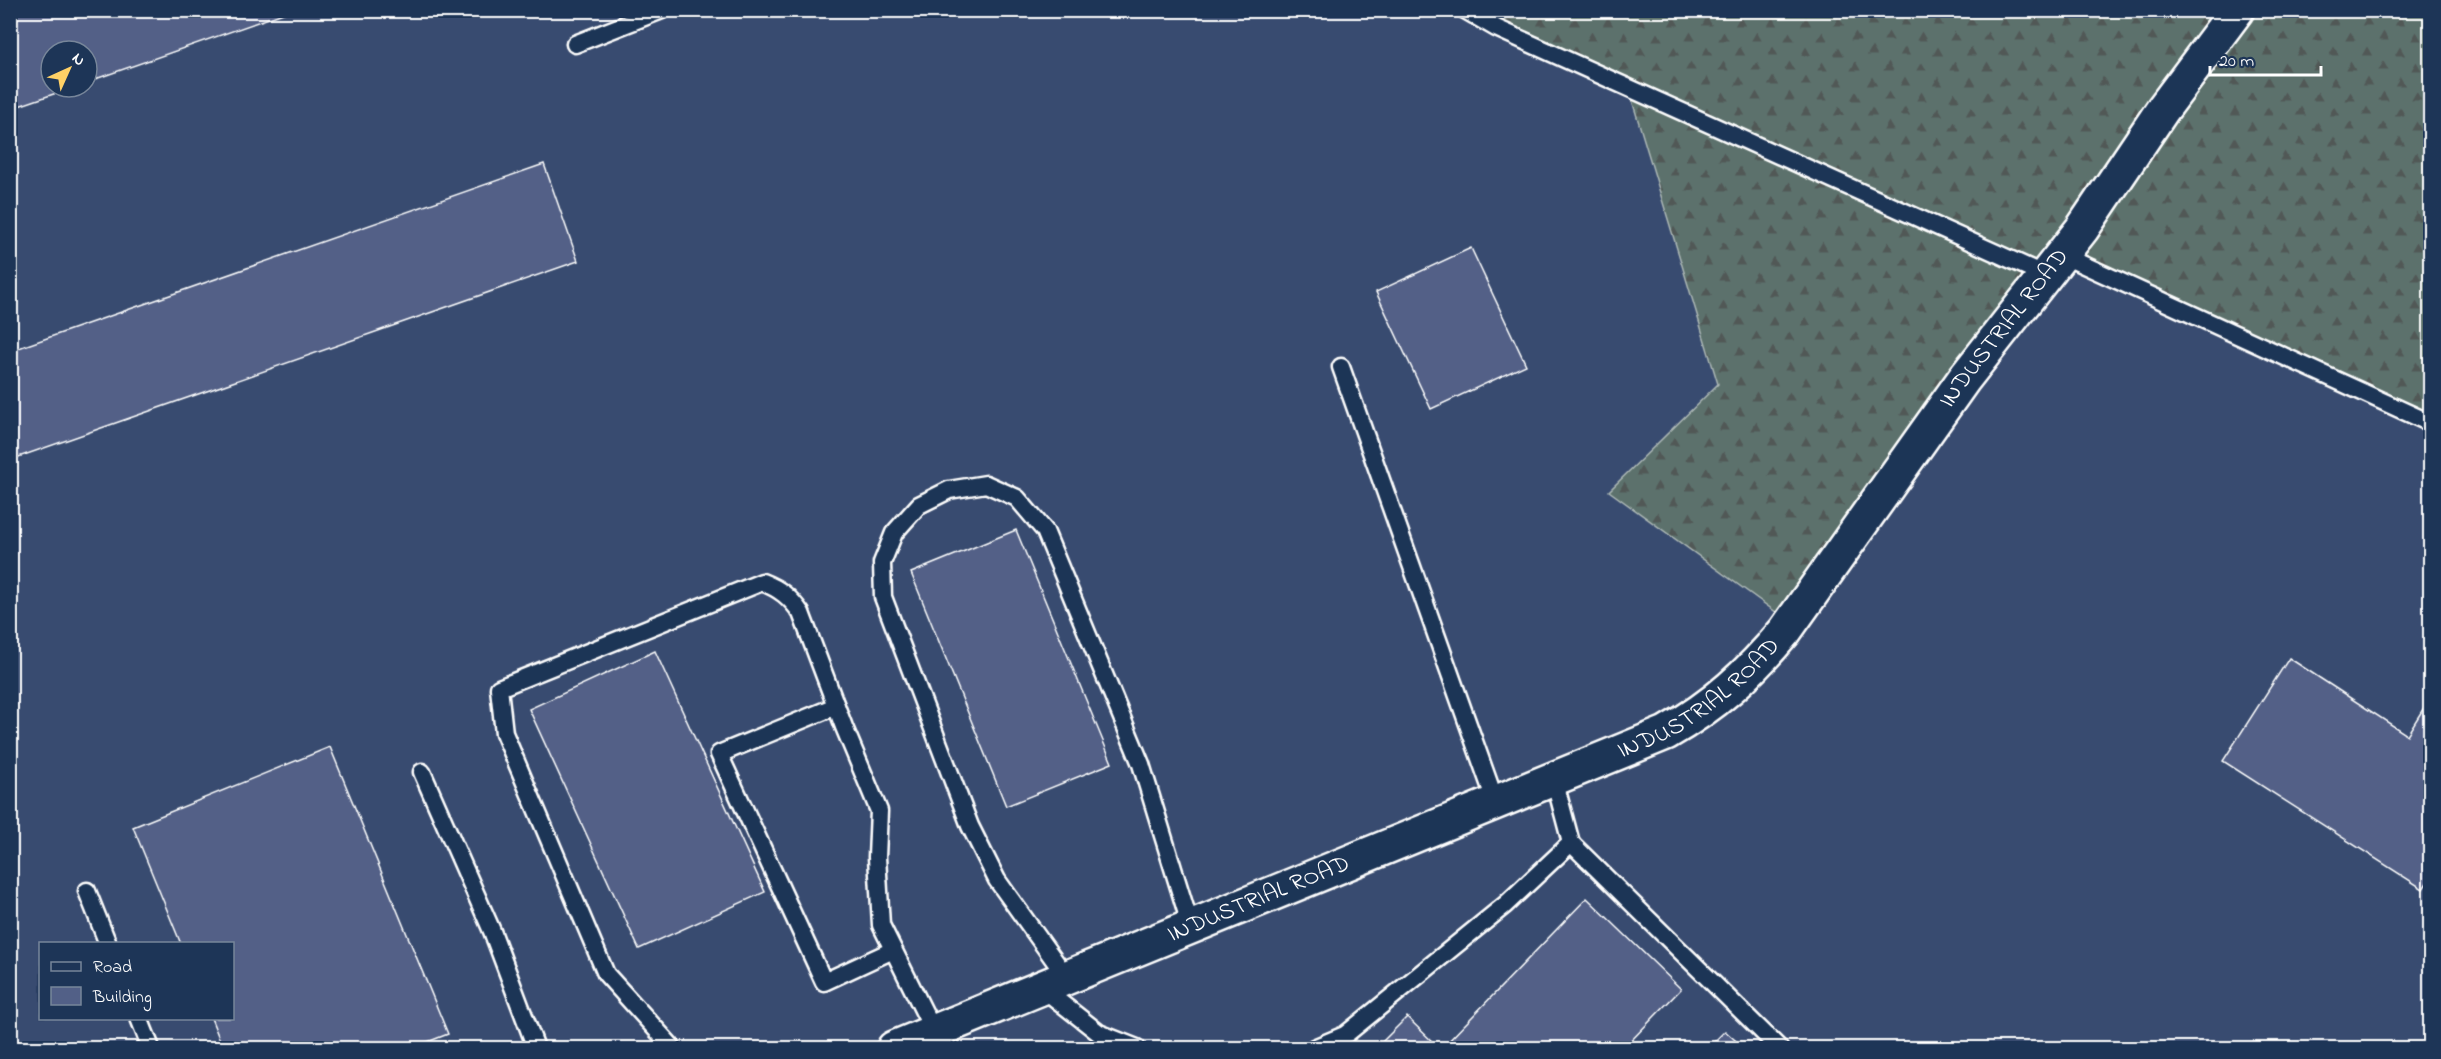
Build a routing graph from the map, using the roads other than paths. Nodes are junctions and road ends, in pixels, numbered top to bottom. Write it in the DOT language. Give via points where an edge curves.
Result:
graph roads {
  1 [pos="662,10"];
  2 [pos="1465,10"];
  3 [pos="2236,10"];
  4 [pos="575,44"];
  5 [pos="2053,265"];
  6 [pos="1341,367"];
  7 [pos="2430,423"];
  8 [pos="836,706"];
  9 [pos="422,772"];
  10 [pos="1554,779"];
  11 [pos="1496,802"];
  12 [pos="1571,843"];
  13 [pos="87,891"];
  14 [pos="1191,927"];
  15 [pos="107,942"];
  16 [pos="893,950"];
  17 [pos="1055,983"];
  18 [pos="140,1020"];
  19 [pos="934,1032"];
  20 [pos="151,1048"];
  21 [pos="536,1048"];
  22 [pos="673,1048"];
  23 [pos="894,1048"];
  24 [pos="1137,1048"];
  25 [pos="1314,1048"];
  26 [pos="1779,1048"];
  1 -- 4 [label="lane"];
  2 -- 5 [label="lane" via="1496,28"];
  3 -- 5 [label="street, INDUSTRIAL ROAD"];
  5 -- 7 [label="lane"];
  5 -- 10 [label="street, INDUSTRIAL ROAD" via="1964,379 1756,666 1727,693 1666,733"];
  6 -- 11 [label="lane"];
  8 -- 16 [label="lane" via="879,811 880,925"];
  8 -- 16 [label="lane" via="719,754 824,982"];
  8 -- 22 [label="lane" via="801,614 790,597 762,582 499,688 504,733 606,974"];
  9 -- 21 [label="lane" via="492,931"];
  10 -- 11 [label="street, INDUSTRIAL ROAD"];
  10 -- 12 [label="lane"];
  11 -- 14 [label="street, INDUSTRIAL ROAD"];
  12 -- 25 [label="lane" via="1505,905 1354,1028"];
  12 -- 26 [label="lane"];
  13 -- 15 [label="lane"];
  14 -- 17 [label="street, INDUSTRIAL ROAD"];
  14 -- 17 [label="lane" via="1141,764 1045,531 1017,498 986,484 949,490 919,505 894,533 882,563 883,597 970,826"];
  16 -- 19 [label="lane"];
  17 -- 19 [label="street, INDUSTRIAL ROAD"];
  17 -- 24 [label="lane" via="1099,1033"];
  18 -- 20 [label="lane"];
  19 -- 23 [label="street, INDUSTRIAL ROAD"];
}
